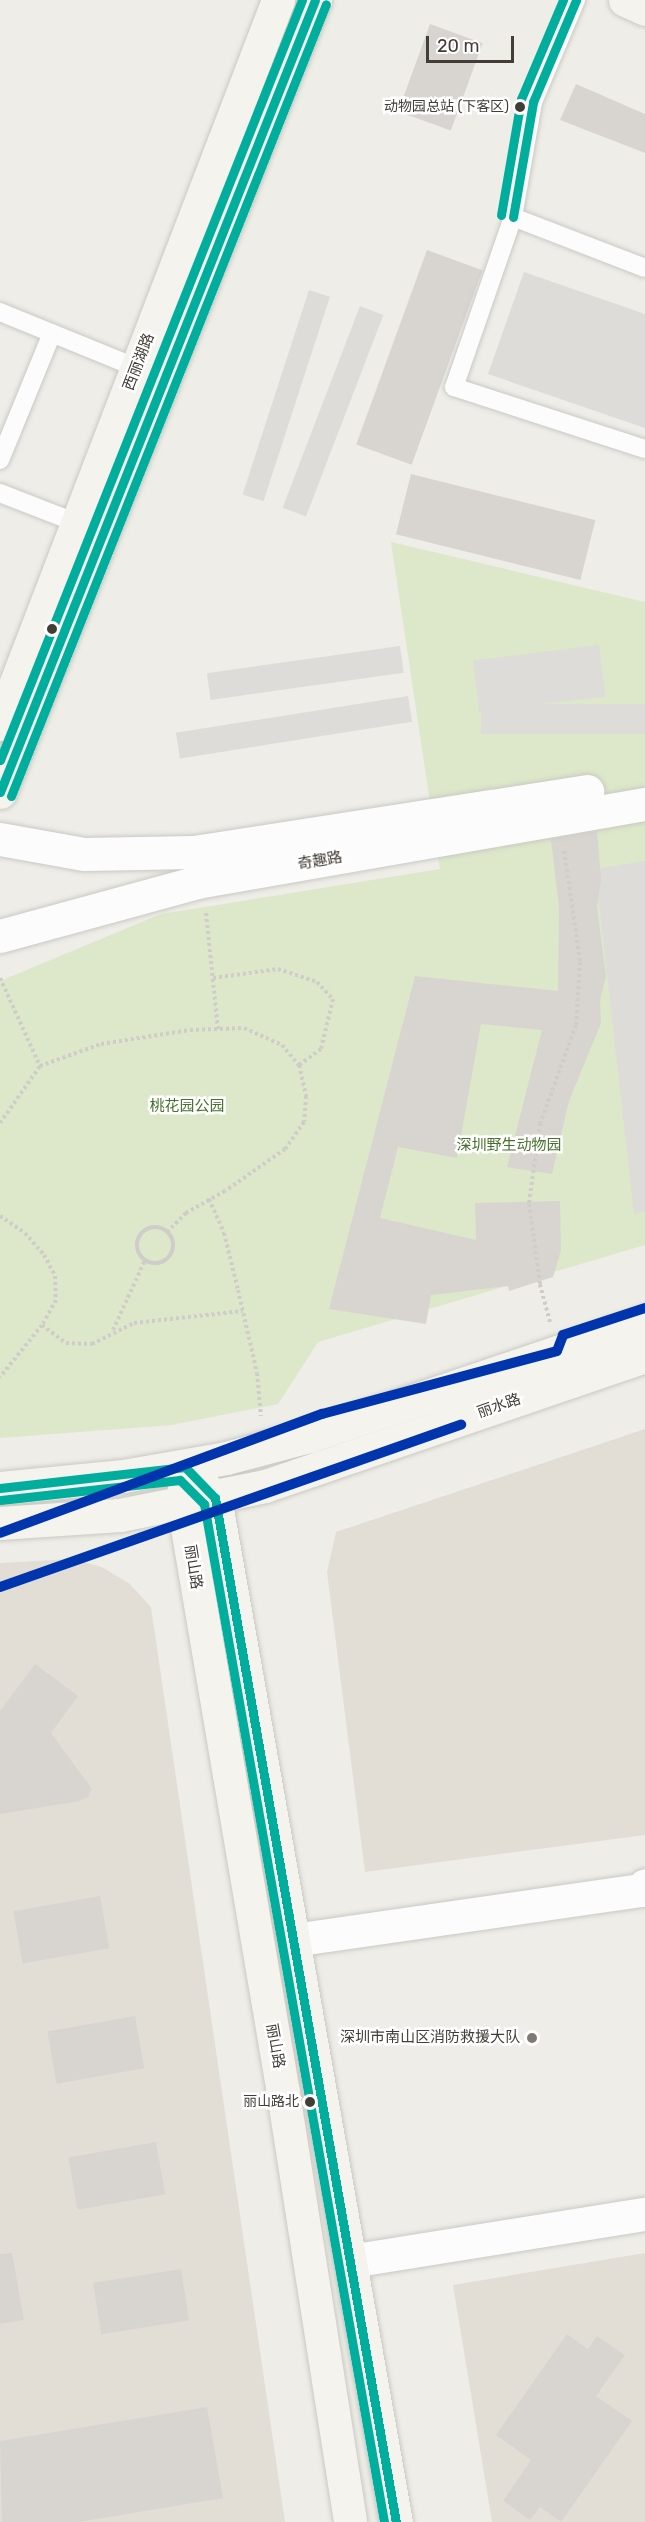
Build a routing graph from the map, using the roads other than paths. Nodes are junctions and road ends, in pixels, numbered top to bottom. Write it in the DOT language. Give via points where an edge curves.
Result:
graph roads {
  1 [pos="278,0"];
  2 [pos="315,0"];
  3 [pos="576,0"];
  4 [pos="625,0"];
  5 [pos="645,9"];
  6 [pos="513,217"];
  7 [pos="645,268"];
  8 [pos="0,312"];
  9 [pos="52,333"];
  10 [pos="137,368"];
  11 [pos="645,449"];
  12 [pos="0,460"];
  13 [pos="0,493"];
  14 [pos="77,523"];
  15 [pos="0,724"];
  16 [pos="645,782"];
  17 [pos="0,792"];
  18 [pos="645,804"];
  19 [pos="0,839"];
  20 [pos="196,867"];
  21 [pos="0,936"];
  22 [pos="645,1322"];
  23 [pos="645,1356"];
  24 [pos="185,1467"];
  25 [pos="0,1488"];
  26 [pos="215,1498"];
  27 [pos="183,1504"];
  28 [pos="0,1523"];
  29 [pos="645,1885"];
  30 [pos="293,1940"];
  31 [pos="645,2214"];
  32 [pos="350,2261"];
  33 [pos="350,2522"];
  34 [pos="396,2522"];
  1 -- 10 [label="street, 西丽湖路"];
  2 -- 17 [label="street, 西丽湖路"];
  3 -- 6 [label="lane" via="533,102"];
  4 -- 5 [label="street"];
  6 -- 7 [label="lane"];
  6 -- 11 [label="lane" via="454,387"];
  8 -- 9 [label="lane"];
  9 -- 10 [label="lane"];
  9 -- 12 [label="lane"];
  10 -- 14 [label="street, 西丽湖路"];
  13 -- 14 [label="lane"];
  14 -- 15 [label="street, 西丽湖路"];
  16 -- 20 [label="street, 奇趣路"];
  18 -- 20 [label="street, 奇趣路"];
  19 -- 20 [label="street, 奇趣路"];
  20 -- 21 [label="street, 奇趣路"];
  22 -- 24 [label="street" via="309,1436"];
  23 -- 26 [label="street, 丽水路" via="286,1479"];
  24 -- 25 [label="street"];
  24 -- 26 [label="street"];
  24 -- 27 [label="street, 丽山路"];
  26 -- 27 [label="street, 丽水路"];
  26 -- 30 [label="street"];
  27 -- 28 [label="street, 丽水路" via="120,1515"];
  27 -- 33 [label="street, 丽山路" via="283,2093"];
  29 -- 30 [label="street" via="641,1890"];
  30 -- 32 [label="street"];
  31 -- 32 [label="street"];
  32 -- 34 [label="street"];
}
